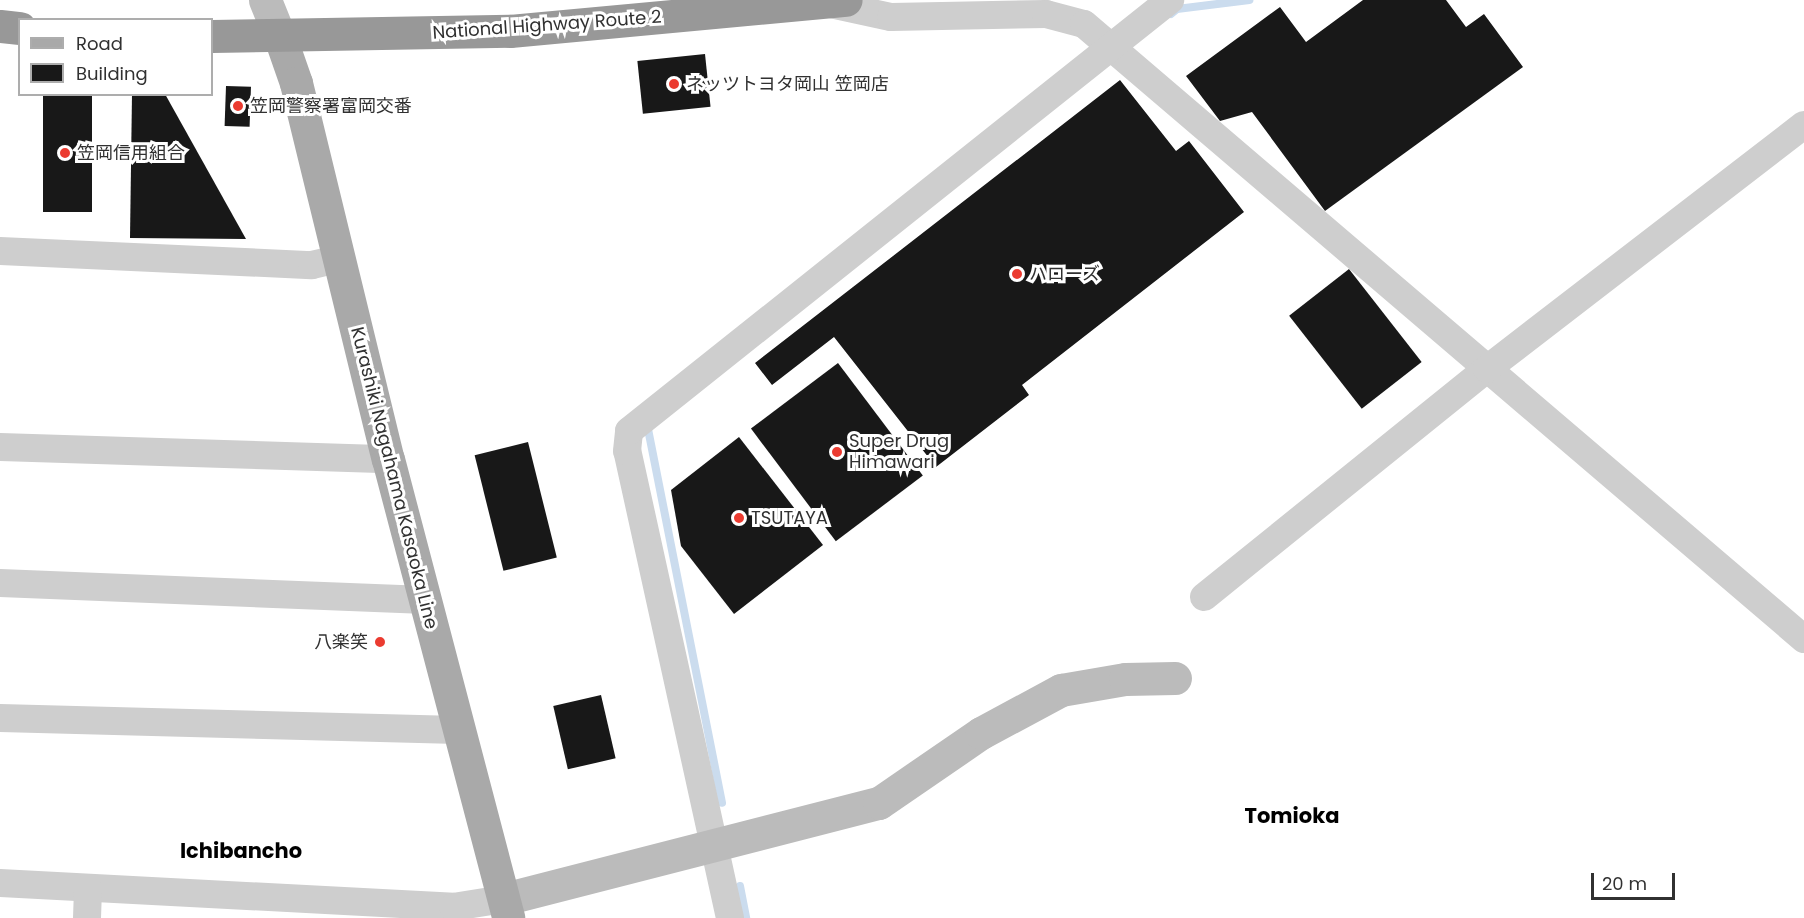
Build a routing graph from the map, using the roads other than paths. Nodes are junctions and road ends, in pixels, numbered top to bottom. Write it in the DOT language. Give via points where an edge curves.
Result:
graph roads {
  1 [pos="265,0"];
  2 [pos="1170,0"];
  3 [pos="836,2"];
  4 [pos="0,26"];
  5 [pos="18,28"];
  6 [pos="213,36"];
  7 [pos="280,37"];
  8 [pos="1116,53"];
  9 [pos="1804,125"];
  10 [pos="0,251"];
  11 [pos="339,259"];
  12 [pos="1487,369"];
  13 [pos="0,447"];
  14 [pos="388,459"];
  15 [pos="0,583"];
  16 [pos="1204,597"];
  17 [pos="426,600"];
  18 [pos="1804,639"];
  19 [pos="1175,678"];
  20 [pos="0,718"];
  21 [pos="458,730"];
  22 [pos="716,848"];
  23 [pos="0,883"];
  24 [pos="88,889"];
  25 [pos="506,908"];
  26 [pos="316,910"];
  27 [pos="87,918"];
  28 [pos="730,918"];
  1 -- 7 [label="street"];
  2 -- 8 [label="street"];
  3 -- 7 [label="highway, National Highway Route 2" via="510,31"];
  3 -- 8 [label="street" via="891,17 1046,14 1084,24"];
  4 -- 5 [label="highway"];
  6 -- 7 [label="highway, National Highway Route 2"];
  7 -- 11 [label="main road, Kurashiki Nagahama Kasaoka Line" via="296,83"];
  8 -- 12 [label="street"];
  8 -- 22 [label="street" via="629,431 627,451"];
  9 -- 12 [label="street"];
  10 -- 11 [label="street" via="312,265"];
  11 -- 14 [label="main road, Kurashiki Nagahama Kasaoka Line"];
  12 -- 16 [label="street"];
  12 -- 18 [label="street"];
  13 -- 14 [label="street"];
  14 -- 17 [label="main road, Kurashiki Nagahama Kasaoka Line"];
  15 -- 17 [label="street"];
  17 -- 21 [label="main road, Kurashiki Nagahama Kasaoka Line"];
  19 -- 22 [label="street" via="1125,679 1061,690 981,733 879,803"];
  20 -- 21 [label="street"];
  21 -- 25 [label="main road, Kurashiki Nagahama Kasaoka Line"];
  22 -- 25 [label="street"];
  22 -- 28 [label="street"];
  23 -- 24 [label="street"];
  24 -- 26 [label="street"];
  24 -- 27 [label="street"];
  25 -- 26 [label="street"];
}
